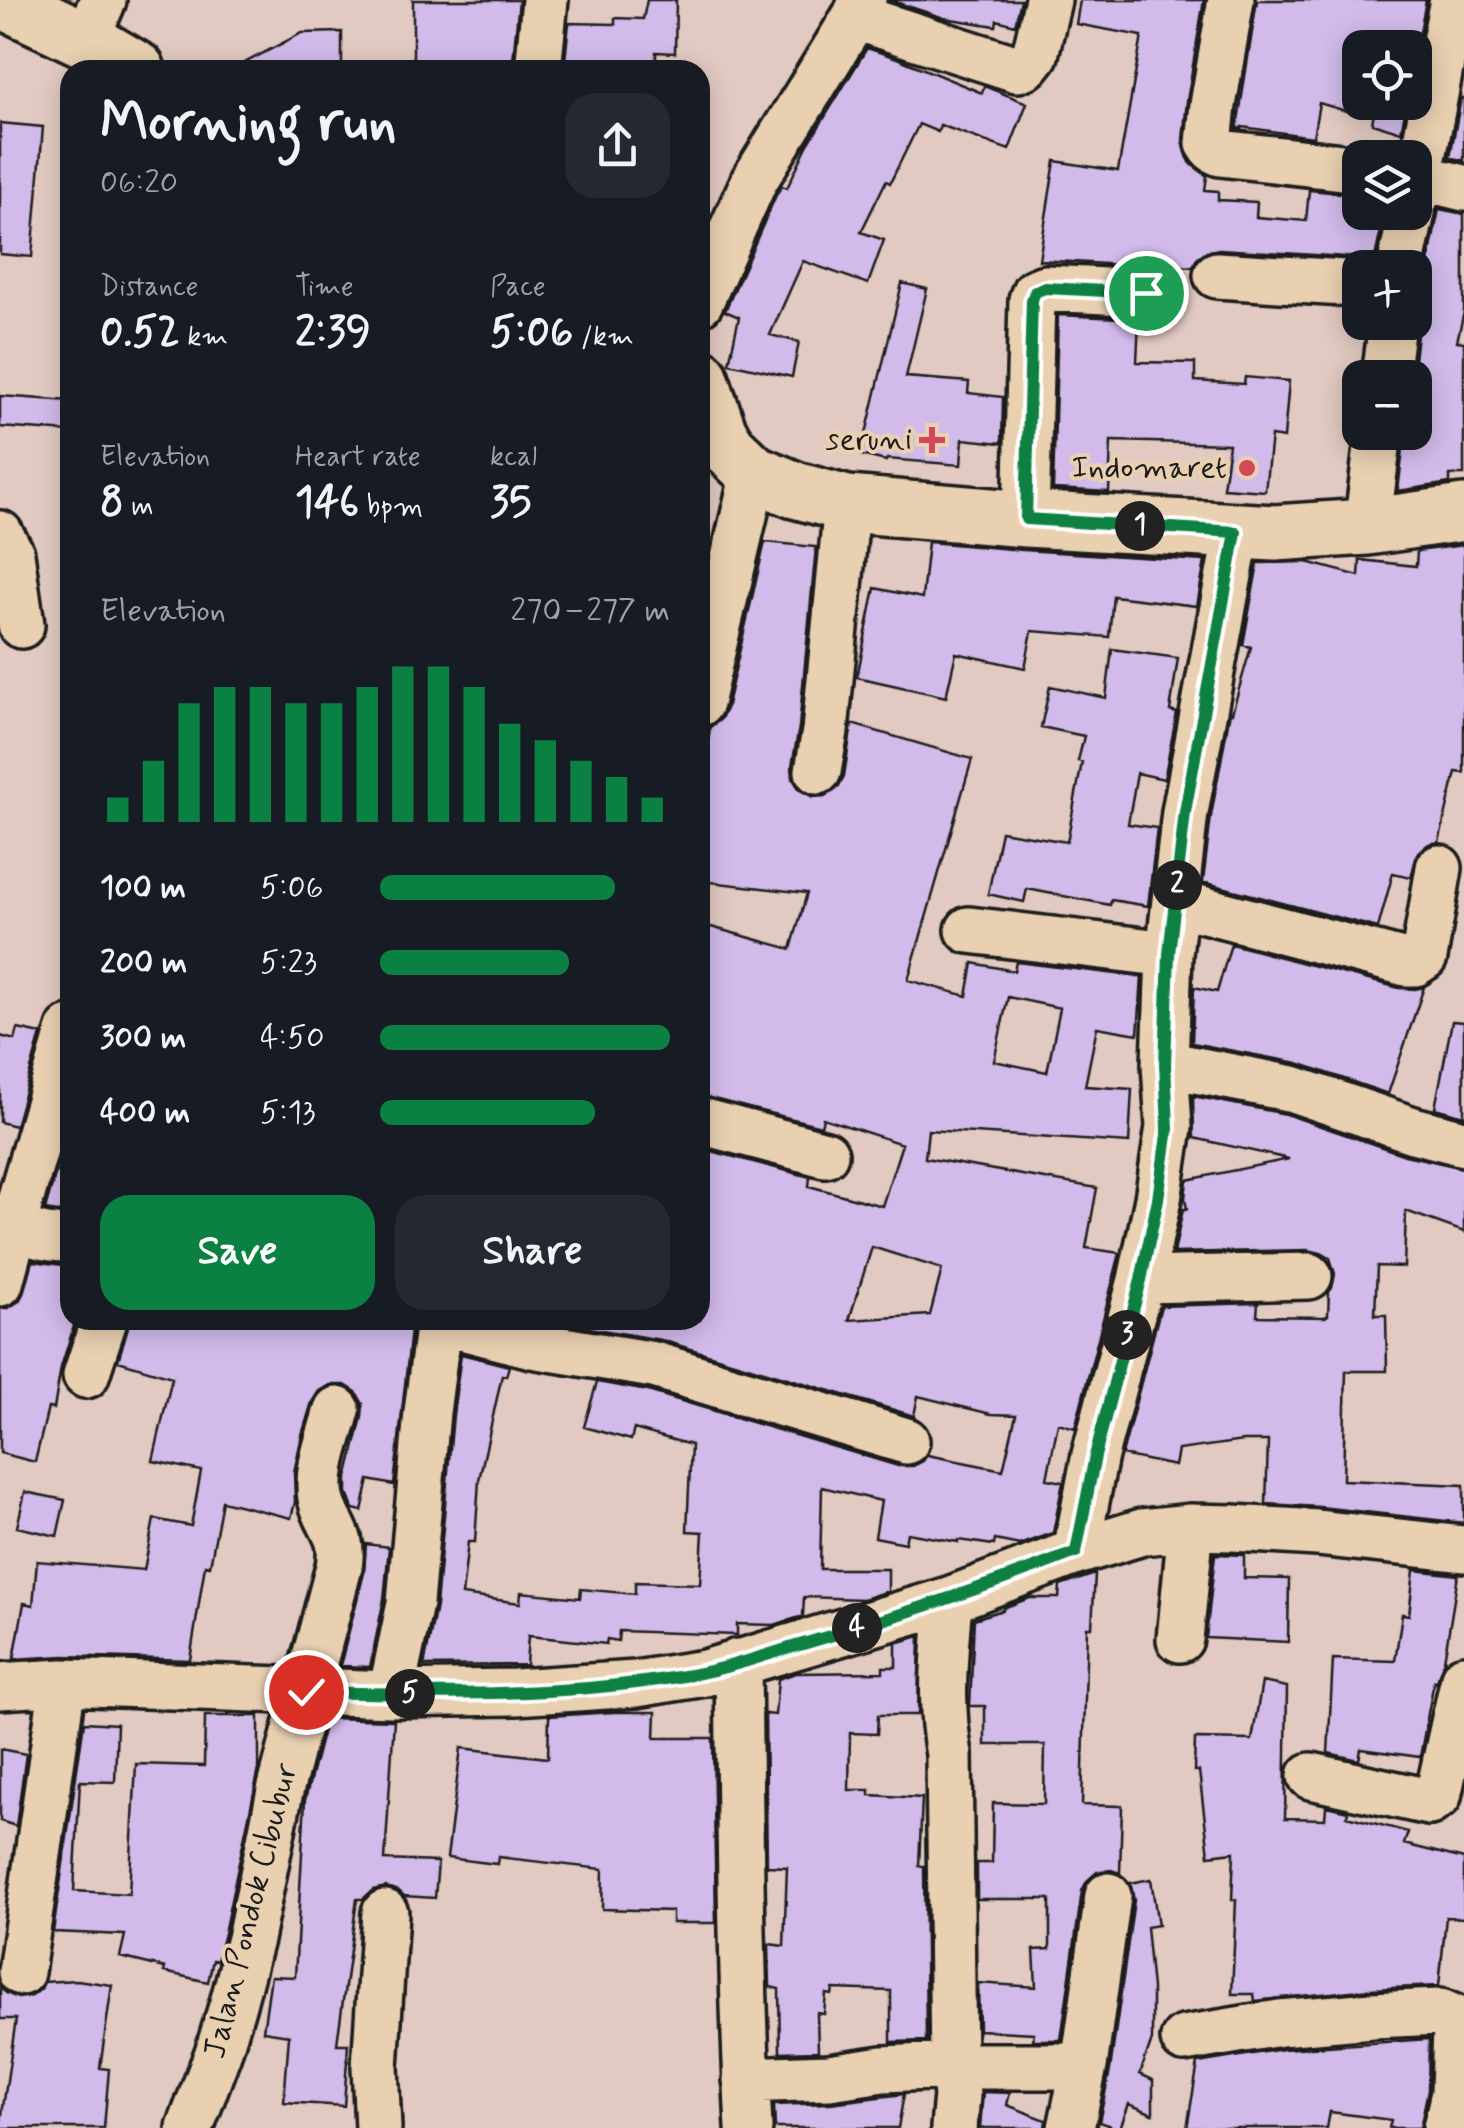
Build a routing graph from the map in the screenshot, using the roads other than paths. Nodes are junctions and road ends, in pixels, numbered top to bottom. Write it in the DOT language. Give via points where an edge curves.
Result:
graph roads {
  1 [pos="2,0"];
  2 [pos="546,0"];
  3 [pos="1048,0"];
  4 [pos="1231,0"];
  5 [pos="1453,0"];
  6 [pos="859,8"];
  7 [pos="95,20"];
  8 [pos="129,60"];
  9 [pos="539,60"];
  10 [pos="1425,140"];
  11 [pos="1342,168"];
  12 [pos="1464,188"];
  13 [pos="1432,190"];
  14 [pos="1217,275"];
  15 [pos="710,279"];
  16 [pos="1342,283"];
  17 [pos="1146,293"];
  18 [pos="710,406"];
  19 [pos="1376,450"];
  20 [pos="754,473"];
  21 [pos="847,504"];
  22 [pos="1464,514"];
  23 [pos="1026,519"];
  24 [pos="1367,527"];
  25 [pos="1236,532"];
  26 [pos="0,534"];
  27 [pos="21,625"];
  28 [pos="710,660"];
  29 [pos="818,771"];
  30 [pos="1439,868"];
  31 [pos="1175,902"];
  32 [pos="969,930"];
  33 [pos="1169,954"];
  34 [pos="60,1063"];
  35 [pos="1165,1064"];
  36 [pos="710,1124"];
  37 [pos="1464,1144"];
  38 [pos="825,1154"];
  39 [pos="17,1219"];
  40 [pos="60,1239"];
  41 [pos="1309,1276"];
  42 [pos="1141,1280"];
  43 [pos="0,1283"];
  44 [pos="101,1330"];
  45 [pos="436,1330"];
  46 [pos="475,1330"];
  47 [pos="86,1375"];
  48 [pos="336,1410"];
  49 [pos="906,1441"];
  50 [pos="1191,1527"];
  51 [pos="1464,1549"];
  52 [pos="1076,1552"];
  53 [pos="948,1600"];
  54 [pos="1180,1639"];
  55 [pos="738,1662"];
  56 [pos="1464,1678"];
  57 [pos="63,1682"];
  58 [pos="0,1686"];
  59 [pos="306,1692"];
  60 [pos="392,1694"];
  61 [pos="1311,1776"];
  62 [pos="1108,1896"];
  63 [pos="385,1913"];
  64 [pos="21,1972"];
  65 [pos="1184,2040"];
  66 [pos="953,2066"];
  67 [pos="1084,2066"];
  68 [pos="746,2080"];
  69 [pos="190,2128"];
  70 [pos="378,2128"];
  71 [pos="749,2128"];
  72 [pos="954,2128"];
  73 [pos="1071,2128"];
  74 [pos="1446,2128"];
  1 -- 7 [label="main road"];
  2 -- 9 [label="street"];
  3 -- 6 [label="street" via="1035,55 1017,69"];
  4 -- 11 [label="street" via="1213,104 1213,150"];
  5 -- 10 [label="street"];
  6 -- 15 [label="street" via="754,180"];
  7 -- 8 [label="main road"];
  12 -- 13 [label="street"];
  14 -- 16 [label="street"];
  17 -- 23 [label="street" via="1035,292"];
  18 -- 20 [label="main road" via="728,448"];
  19 -- 24 [label="street"];
  20 -- 21 [label="main road"];
  20 -- 28 [label="street"];
  21 -- 23 [label="main road"];
  21 -- 29 [label="street"];
  22 -- 24 [label="main road"];
  23 -- 25 [label="main road"];
  24 -- 25 [label="main road"];
  25 -- 31 [label="street"];
  26 -- 27 [label="street" via="12,554"];
  30 -- 31 [label="street" via="1424,957 1415,963"];
  31 -- 33 [label="street"];
  32 -- 33 [label="street"];
  33 -- 35 [label="street"];
  34 -- 39 [label="street"];
  35 -- 37 [label="street" via="1294,1089"];
  35 -- 42 [label="street" via="1168,1128"];
  36 -- 38 [label="street"];
  39 -- 40 [label="street" via="29,1234"];
  39 -- 43 [label="street"];
  41 -- 42 [label="street"];
  42 -- 52 [label="street"];
  44 -- 47 [label="street"];
  45 -- 60 [label="street" via="410,1603"];
  46 -- 49 [label="street" via="654,1365"];
  48 -- 59 [label="street, Jalan Pondok Cibubur" via="320,1478 341,1552"];
  50 -- 51 [label="street"];
  50 -- 52 [label="street" via="1142,1532"];
  50 -- 54 [label="street"];
  52 -- 53 [label="street"];
  53 -- 55 [label="street"];
  53 -- 66 [label="street" via="943,1725"];
  55 -- 60 [label="street" via="636,1684"];
  55 -- 68 [label="street"];
  56 -- 61 [label="street" via="1434,1800"];
  57 -- 58 [label="street"];
  57 -- 59 [label="street"];
  57 -- 64 [label="street"];
  59 -- 60 [label="street"];
  59 -- 69 [label="street, Jalan Pondok Cibubur" via="234,2000"];
  62 -- 67 [label="street"];
  63 -- 70 [label="street"];
  65 -- 74 [label="street" via="1280,2023 1448,2014 1456,2025"];
  66 -- 67 [label="street"];
  66 -- 68 [label="street"];
  66 -- 72 [label="street"];
  67 -- 73 [label="street"];
  68 -- 71 [label="street"];
}
